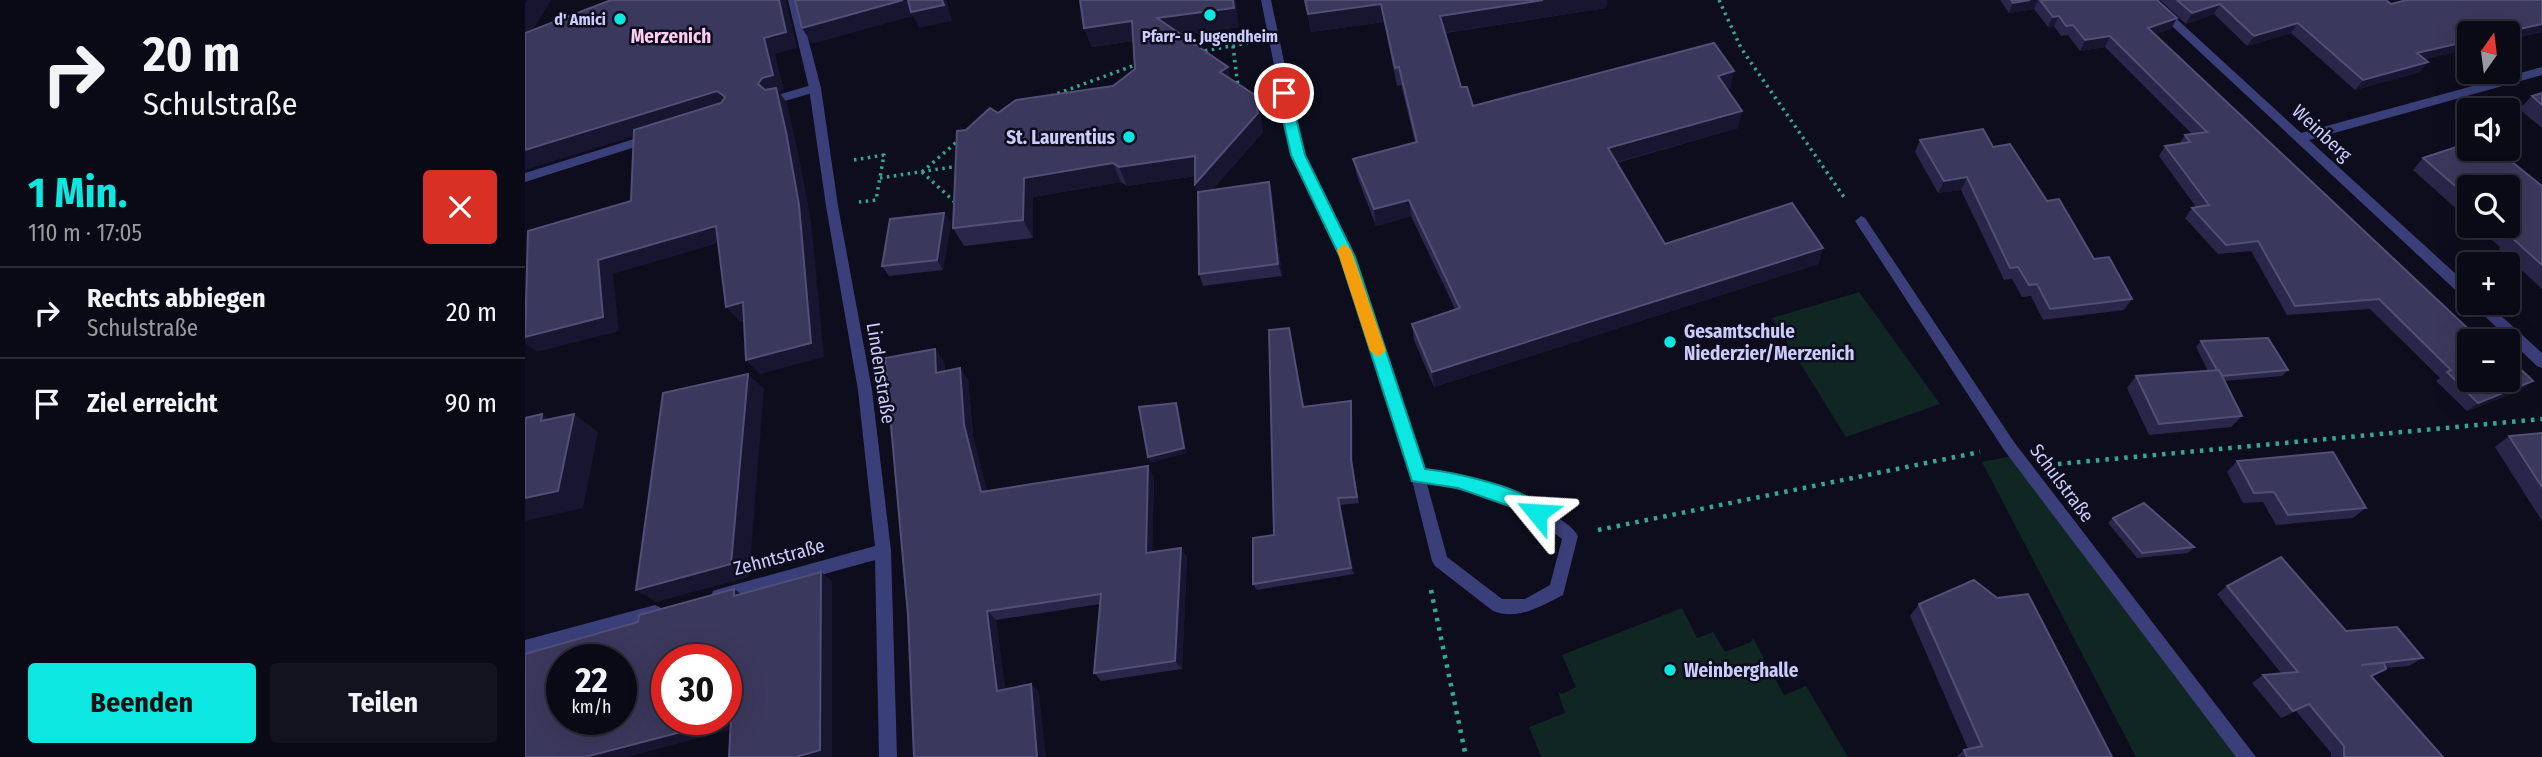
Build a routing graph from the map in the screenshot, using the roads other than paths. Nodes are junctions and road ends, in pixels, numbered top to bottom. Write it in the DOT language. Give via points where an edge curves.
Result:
graph roads {
  1 [pos="793,0"];
  2 [pos="1266,0"];
  3 [pos="2149,0"];
  4 [pos="2542,71"];
  5 [pos="815,88"];
  6 [pos="778,99"];
  7 [pos="663,134"];
  8 [pos="2299,138"];
  9 [pos="525,178"];
  10 [pos="1861,220"];
  11 [pos="2457,283"];
  12 [pos="2492,315"];
  13 [pos="2542,362"];
  14 [pos="1418,476"];
  15 [pos="883,551"];
  16 [pos="697,601"];
  17 [pos="671,609"];
  18 [pos="525,648"];
  19 [pos="888,757"];
  20 [pos="2247,757"];
  1 -- 5 [label="street, Lindenstraße"];
  2 -- 14 [label="street" via="1298,155 1347,257"];
  3 -- 8 [label="street, Weinberg"];
  4 -- 8 [label="street"];
  5 -- 6 [label="street"];
  5 -- 15 [label="street, Lindenstraße" via="865,390"];
  7 -- 9 [label="street"];
  8 -- 11 [label="street, Weinberg"];
  10 -- 20 [label="street, Schulstraße" via="2009,446"];
  12 -- 13 [label="street"];
  14 -- 14 [label="street" via="1440,561 1499,606 1526,606 1557,590 1570,536 1518,501 1458,480"];
  15 -- 16 [label="street, Zehntstraße"];
  15 -- 19 [label="street, Lindenstraße"];
  17 -- 18 [label="street"];
}
